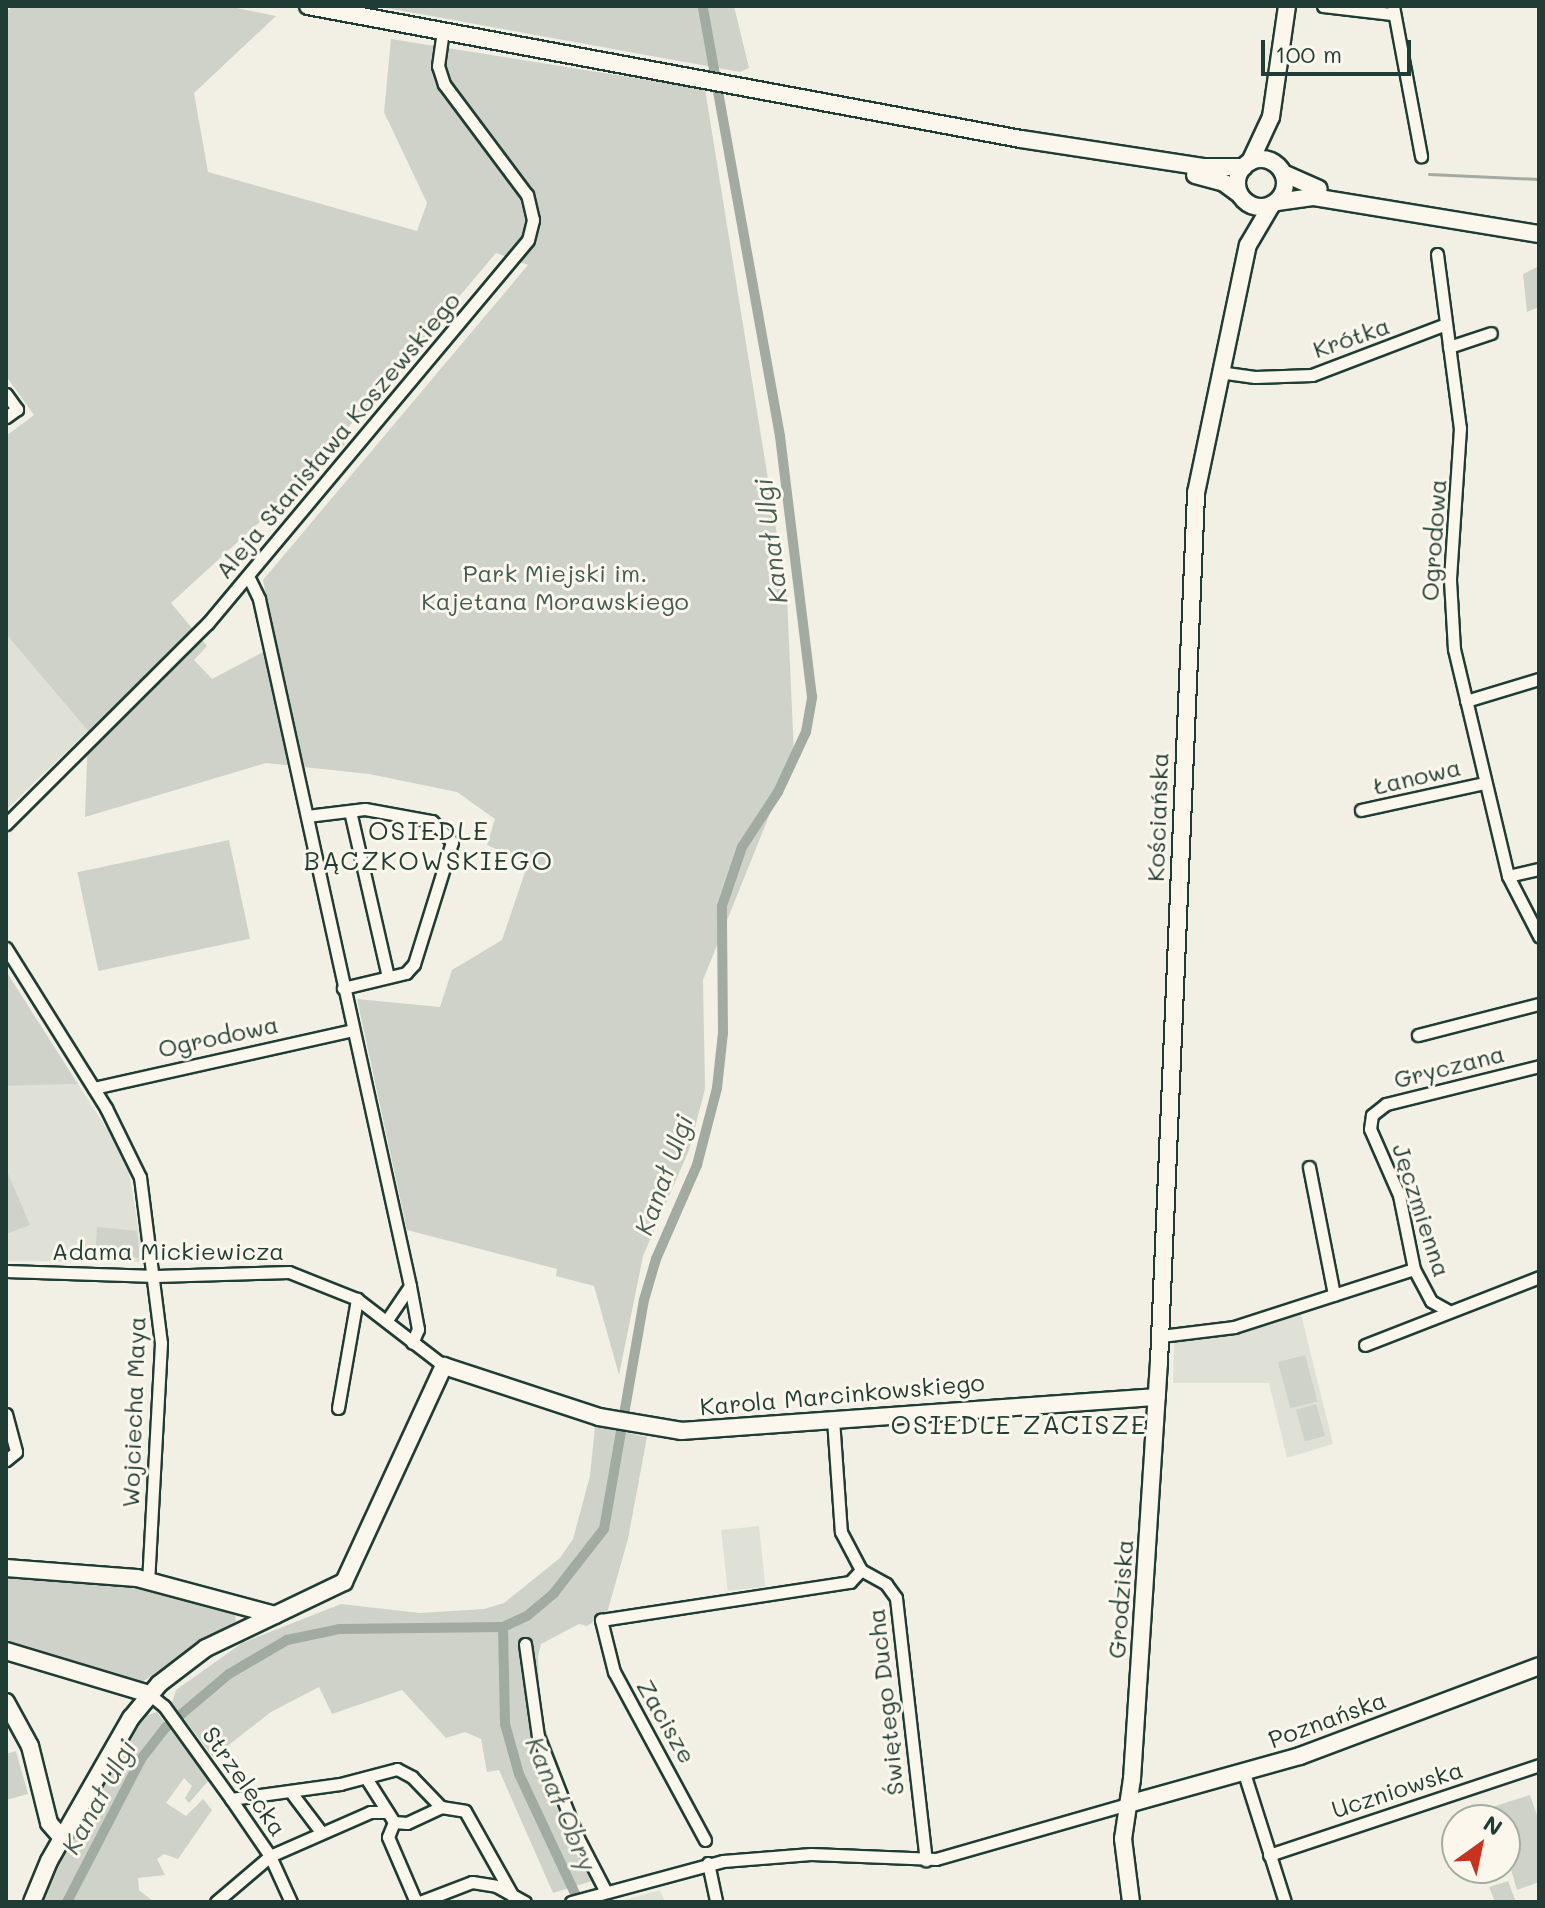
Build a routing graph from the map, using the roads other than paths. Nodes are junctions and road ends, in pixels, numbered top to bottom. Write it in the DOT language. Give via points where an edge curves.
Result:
graph roads {
  1 [pos="308,6"];
  2 [pos="1287,6"];
  3 [pos="1323,6"];
  4 [pos="1392,10"];
  5 [pos="443,31"];
  6 [pos="1271,117"];
  7 [pos="1021,139"];
  8 [pos="1421,156"];
  9 [pos="1247,164"];
  10 [pos="1281,170"];
  11 [pos="1242,197"];
  12 [pos="1274,204"];
  13 [pos="1493,226"];
  14 [pos="1539,234"];
  15 [pos="1248,245"];
  16 [pos="1437,254"];
  17 [pos="1446,324"];
  18 [pos="1491,333"];
  19 [pos="1449,347"];
  20 [pos="1219,372"];
  21 [pos="6,394"];
  22 [pos="6,417"];
  23 [pos="248,576"];
  24 [pos="1539,679"];
  25 [pos="1466,701"];
  26 [pos="1484,783"];
  27 [pos="1361,810"];
  28 [pos="350,811"];
  29 [pos="307,816"];
  30 [pos="6,824"];
  31 [pos="1539,869"];
  32 [pos="1508,876"];
  33 [pos="1539,936"];
  34 [pos="6,948"];
  35 [pos="388,977"];
  36 [pos="343,988"];
  37 [pos="1539,1004"];
  38 [pos="353,1030"];
  39 [pos="1418,1035"];
  40 [pos="1539,1066"];
  41 [pos="94,1088"];
  42 [pos="1372,1115"];
  43 [pos="1309,1167"];
  44 [pos="1414,1269"];
  45 [pos="6,1271"];
  46 [pos="156,1276"];
  47 [pos="1539,1277"];
  48 [pos="410,1286"];
  49 [pos="1334,1295"];
  50 [pos="357,1299"];
  51 [pos="1447,1310"];
  52 [pos="387,1320"];
  53 [pos="1161,1336"];
  54 [pos="412,1343"];
  55 [pos="1365,1345"];
  56 [pos="444,1366"];
  57 [pos="1157,1397"];
  58 [pos="338,1408"];
  59 [pos="6,1414"];
  60 [pos="833,1419"];
  61 [pos="6,1460"];
  62 [pos="6,1568"];
  63 [pos="861,1570"];
  64 [pos="148,1580"];
  65 [pos="241,1607"];
  66 [pos="276,1615"];
  67 [pos="231,1635"];
  68 [pos="525,1644"];
  69 [pos="6,1651"];
  70 [pos="1539,1666"];
  71 [pos="149,1694"];
  72 [pos="6,1702"];
  73 [pos="1539,1765"];
  74 [pos="1244,1773"];
  75 [pos="366,1778"];
  76 [pos="290,1791"];
  77 [pos="231,1799"];
  78 [pos="1128,1804"];
  79 [pos="441,1807"];
  80 [pos="385,1812"];
  81 [pos="394,1822"];
  82 [pos="321,1832"];
  83 [pos="62,1838"];
  84 [pos="705,1840"];
  85 [pos="1269,1855"];
  86 [pos="270,1856"];
  87 [pos="926,1860"];
  88 [pos="708,1863"];
  89 [pos="600,1891"];
  90 [pos="514,1898"];
  91 [pos="32,1902"];
  92 [pos="216,1902"];
  93 [pos="291,1902"];
  94 [pos="418,1902"];
  95 [pos="525,1902"];
  96 [pos="571,1902"];
  97 [pos="716,1902"];
  98 [pos="1131,1902"];
  99 [pos="1285,1902"];
  1 -- 5 [label="main road"];
  2 -- 6 [label="main road"];
  3 -- 4 [label="street"];
  4 -- 8 [label="street"];
  5 -- 7 [label="main road"];
  5 -- 23 [label="street, Aleja Stanisława Koszewskiego" via="438,66 444,84 527,195 533,211 530,235"];
  6 -- 9 [label="main road"];
  6 -- 10 [label="main road"];
  7 -- 9 [label="main road" via="1203,167"];
  7 -- 11 [label="main road" via="1087,157 1207,177"];
  9 -- 10 [label="main road" via="1268,160"];
  9 -- 11 [label="main road" via="1238,179"];
  10 -- 12 [label="main road" via="1285,186"];
  10 -- 13 [label="main road" via="1302,186"];
  11 -- 12 [label="main road" via="1256,207"];
  11 -- 15 [label="main road, Kościańska"];
  12 -- 13 [label="main road" via="1313,197"];
  12 -- 15 [label="main road, Kościańska"];
  13 -- 14 [label="main road"];
  15 -- 20 [label="main road, Kościańska"];
  16 -- 17 [label="street, Ogrodowa"];
  17 -- 19 [label="street, Ogrodowa"];
  17 -- 20 [label="street, Krótka" via="1312,375"];
  18 -- 19 [label="street"];
  19 -- 25 [label="street, Ogrodowa" via="1460,428 1450,616"];
  20 -- 53 [label="main road, Kościańska" via="1199,471 1192,540"];
  21 -- 22 [label="street" via="17,409"];
  23 -- 29 [label="street" via="259,599"];
  23 -- 30 [label="street, Aleja Stanisława Koszewskiego" via="136,699"];
  24 -- 25 [label="street"];
  25 -- 26 [label="street, Ogrodowa"];
  26 -- 27 [label="street, Łanowa"];
  26 -- 32 [label="street, Ogrodowa"];
  28 -- 29 [label="street"];
  28 -- 35 [label="street"];
  28 -- 35 [label="street" via="432,821 452,842 414,964 406,973"];
  29 -- 36 [label="street"];
  31 -- 32 [label="street"];
  32 -- 33 [label="street, Ogrodowa"];
  34 -- 41 [label="street, Wojciecha Maya"];
  35 -- 36 [label="street"];
  36 -- 38 [label="street"];
  37 -- 39 [label="street"];
  38 -- 41 [label="street, Ogrodowa"];
  38 -- 48 [label="street"];
  40 -- 42 [label="street, Gryczana" via="1386,1104"];
  41 -- 46 [label="street, Wojciecha Maya" via="136,1163"];
  42 -- 44 [label="street, Jęczmienna" via="1370,1129 1399,1195"];
  43 -- 49 [label="street"];
  44 -- 49 [label="street"];
  44 -- 51 [label="street, Jęczmienna" via="1431,1301"];
  45 -- 46 [label="street, Adama Mickiewicza"];
  46 -- 50 [label="street, Adama Mickiewicza" via="289,1272"];
  46 -- 64 [label="street, Wojciecha Maya" via="161,1343"];
  47 -- 51 [label="street"];
  48 -- 52 [label="street"];
  48 -- 54 [label="street" via="418,1329"];
  49 -- 53 [label="street" via="1234,1327"];
  50 -- 52 [label="street, Adama Mickiewicza"];
  50 -- 58 [label="street"];
  51 -- 55 [label="street"];
  52 -- 54 [label="street, Adama Mickiewicza"];
  53 -- 57 [label="main road, Kościańska"];
  54 -- 56 [label="street, Adama Mickiewicza"];
  56 -- 60 [label="main road, Karola Marcinkowskiego" via="643,1426 709,1431"];
  56 -- 66 [label="main road" via="351,1571 333,1590"];
  57 -- 60 [label="main road, Karola Marcinkowskiego"];
  57 -- 78 [label="main road, Grodziska"];
  59 -- 61 [label="street" via="16,1452"];
  60 -- 63 [label="street, Świętego Ducha" via="841,1532"];
  62 -- 64 [label="main road"];
  63 -- 84 [label="street, Zacisze" via="850,1582 601,1620 614,1672"];
  63 -- 87 [label="street, Świętego Ducha" via="886,1584 896,1598"];
  64 -- 65 [label="main road"];
  65 -- 66 [label="main road"];
  65 -- 67 [label="main road"];
  66 -- 67 [label="main road"];
  67 -- 71 [label="main road" via="183,1664"];
  68 -- 89 [label="street" via="538,1736"];
  69 -- 71 [label="main road"];
  70 -- 74 [label="main road, Poznańska"];
  71 -- 77 [label="street, Strzelecka" via="166,1709"];
  71 -- 83 [label="main road"];
  72 -- 83 [label="main road" via="30,1746 49,1823"];
  73 -- 85 [label="street, Uczniowska"];
  74 -- 78 [label="main road, Poznańska"];
  74 -- 85 [label="street"];
  75 -- 76 [label="street"];
  75 -- 79 [label="street" via="405,1771"];
  75 -- 80 [label="street"];
  76 -- 77 [label="street"];
  76 -- 82 [label="street"];
  77 -- 86 [label="street, Strzelecka"];
  78 -- 87 [label="street"];
  78 -- 98 [label="main road, Grodziska" via="1123,1839"];
  79 -- 81 [label="street" via="407,1823"];
  79 -- 90 [label="street" via="465,1811"];
  80 -- 81 [label="street"];
  80 -- 82 [label="street"];
  81 -- 94 [label="street" via="388,1837"];
  82 -- 86 [label="street"];
  83 -- 91 [label="main road"];
  85 -- 99 [label="street"];
  86 -- 92 [label="street"];
  86 -- 93 [label="street, Strzelecka"];
  87 -- 88 [label="street" via="792,1854"];
  88 -- 89 [label="street"];
  88 -- 97 [label="street"];
  89 -- 96 [label="street"];
  90 -- 94 [label="street" via="472,1882"];
  90 -- 95 [label="street"];
}
